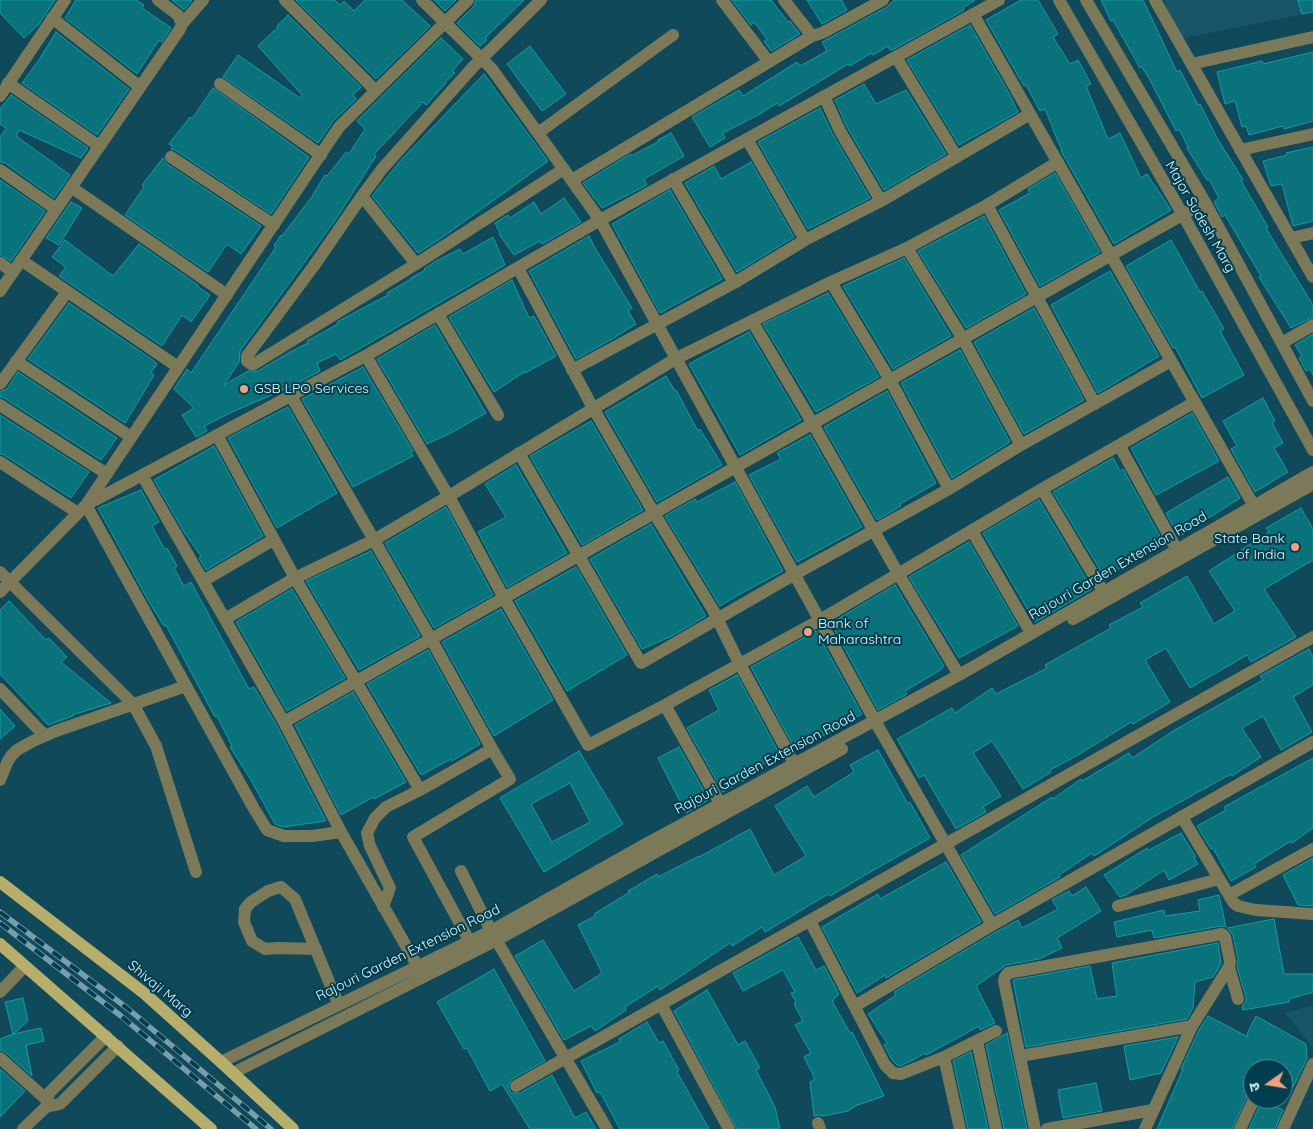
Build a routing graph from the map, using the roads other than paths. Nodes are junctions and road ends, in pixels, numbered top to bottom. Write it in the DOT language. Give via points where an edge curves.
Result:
graph roads {
  1 [pos="65,0"];
  2 [pos="158,0"];
  3 [pos="203,0"];
  4 [pos="285,0"];
  5 [pos="422,0"];
  6 [pos="468,0"];
  7 [pos="541,0"];
  8 [pos="722,0"];
  9 [pos="784,0"];
  10 [pos="883,0"];
  11 [pos="999,0"];
  12 [pos="1059,0"];
  13 [pos="1086,0"];
  14 [pos="1155,0"];
  15 [pos="866,4"];
  16 [pos="973,14"];
  17 [pos="52,18"];
  18 [pos="446,22"];
  19 [pos="182,24"];
  20 [pos="674,35"];
  21 [pos="812,36"];
  22 [pos="1313,38"];
  23 [pos="896,57"];
  24 [pos="481,58"];
  25 [pos="770,62"];
  26 [pos="1191,64"];
  27 [pos="8,84"];
  28 [pos="220,84"];
  29 [pos="140,87"];
  30 [pos="376,92"];
  31 [pos="0,96"];
  32 [pos="824,96"];
  33 [pos="1030,114"];
  34 [pos="538,133"];
  35 [pos="1313,134"];
  36 [pos="747,139"];
  37 [pos="99,146"];
  38 [pos="1240,150"];
  39 [pos="321,155"];
  40 [pos="171,157"];
  41 [pos="957,157"];
  42 [pos="1058,162"];
  43 [pos="564,169"];
  44 [pos="0,170"];
  45 [pos="673,179"];
  46 [pos="572,180"];
  47 [pos="71,187"];
  48 [pos="362,196"];
  49 [pos="881,200"];
  50 [pos="1205,202"];
  51 [pos="987,205"];
  52 [pos="56,208"];
  53 [pos="1183,215"];
  54 [pos="600,220"];
  55 [pos="274,225"];
  56 [pos="1313,233"];
  57 [pos="1291,238"];
  58 [pos="806,240"];
  59 [pos="907,248"];
  60 [pos="1111,255"];
  61 [pos="21,260"];
  62 [pos="0,263"];
  63 [pos="416,264"];
  64 [pos="518,268"];
  65 [pos="13,272"];
  66 [pos="1313,277"];
  67 [pos="831,282"];
  68 [pos="734,283"];
  69 [pos="0,291"];
  70 [pos="67,292"];
  71 [pos="227,295"];
  72 [pos="1037,297"];
  73 [pos="438,314"];
  74 [pos="752,321"];
  75 [pos="658,324"];
  76 [pos="1313,325"];
  77 [pos="963,339"];
  78 [pos="1282,343"];
  79 [pos="366,356"];
  80 [pos="676,358"];
  81 [pos="16,361"];
  82 [pos="1171,361"];
  83 [pos="178,367"];
  84 [pos="572,370"];
  85 [pos="890,380"];
  86 [pos="0,384"];
  87 [pos="291,396"];
  88 [pos="1313,401"];
  89 [pos="1195,402"];
  90 [pos="1095,404"];
  91 [pos="0,405"];
  92 [pos="593,408"];
  93 [pos="498,415"];
  94 [pos="813,424"];
  95 [pos="217,435"];
  96 [pos="131,438"];
  97 [pos="1021,445"];
  98 [pos="1119,445"];
  99 [pos="1313,450"];
  100 [pos="519,453"];
  101 [pos="0,462"];
  102 [pos="736,467"];
  103 [pos="1313,472"];
  104 [pos="107,474"];
  105 [pos="142,475"];
  106 [pos="1313,484"];
  107 [pos="949,489"];
  108 [pos="1042,489"];
  109 [pos="449,496"];
  110 [pos="1254,506"];
  111 [pos="82,509"];
  112 [pos="654,513"];
  113 [pos="874,531"];
  114 [pos="972,531"];
  115 [pos="273,540"];
  116 [pos="374,540"];
  117 [pos="1177,550"];
  118 [pos="579,556"];
  119 [pos="0,572"];
  120 [pos="795,574"];
  121 [pos="898,574"];
  122 [pos="295,578"];
  123 [pos="203,581"];
  124 [pos="10,583"];
  125 [pos="1103,591"];
  126 [pos="0,592"];
  127 [pos="504,598"];
  128 [pos="717,618"];
  129 [pos="225,619"];
  130 [pos="820,620"];
  131 [pos="1031,633"];
  132 [pos="1313,636"];
  133 [pos="431,639"];
  134 [pos="739,664"];
  135 [pos="959,674"];
  136 [pos="356,681"];
  137 [pos="186,686"];
  138 [pos="0,689"];
  139 [pos="133,704"];
  140 [pos="665,705"];
  141 [pos="284,722"];
  142 [pos="878,724"];
  143 [pos="44,735"];
  144 [pos="1313,742"];
  145 [pos="492,749"];
  146 [pos="795,764"];
  147 [pos="0,780"];
  148 [pos="420,790"];
  149 [pos="721,804"];
  150 [pos="1182,817"];
  151 [pos="341,832"];
  152 [pos="947,844"];
  153 [pos="1313,849"];
  154 [pos="461,871"];
  155 [pos="196,872"];
  156 [pos="1219,879"];
  157 [pos="0,882"];
  158 [pos="1229,895"];
  159 [pos="1118,906"];
  160 [pos="383,907"];
  161 [pos="1313,914"];
  162 [pos="810,921"];
  163 [pos="992,925"];
  164 [pos="494,935"];
  165 [pos="470,942"];
  166 [pos="2,950"];
  167 [pos="316,950"];
  168 [pos="25,966"];
  169 [pos="418,967"];
  170 [pos="1229,967"];
  171 [pos="0,992"];
  172 [pos="1238,998"];
  173 [pos="661,1004"];
  174 [pos="339,1005"];
  175 [pos="855,1006"];
  176 [pos="1192,1026"];
  177 [pos="996,1031"];
  178 [pos="106,1036"];
  179 [pos="977,1041"];
  180 [pos="118,1046"];
  181 [pos="944,1056"];
  182 [pos="1020,1056"];
  183 [pos="564,1057"];
  184 [pos="0,1058"];
  185 [pos="221,1062"];
  186 [pos="1313,1064"];
  187 [pos="233,1073"];
  188 [pos="516,1086"];
  189 [pos="46,1103"];
  190 [pos="1249,1109"];
  191 [pos="1153,1110"];
  192 [pos="23,1129"];
  193 [pos="212,1129"];
  194 [pos="293,1129"];
  195 [pos="607,1129"];
  196 [pos="730,1129"];
  197 [pos="960,1129"];
  198 [pos="996,1129"];
  199 [pos="1035,1129"];
  200 [pos="1047,1129"];
  201 [pos="1145,1129"];
  202 [pos="1240,1129"];
  203 [pos="1283,1129"];
  1 -- 17 [label="street"];
  2 -- 19 [label="street" via="178,15"];
  3 -- 19 [label="street"];
  4 -- 30 [label="street"];
  5 -- 18 [label="street"];
  6 -- 18 [label="street"];
  7 -- 24 [label="street"];
  8 -- 25 [label="street"];
  9 -- 21 [label="street"];
  10 -- 15 [label="street"];
  11 -- 16 [label="street"];
  12 -- 53 [label="street, Major Sudesh Marg"];
  13 -- 50 [label="street, Major Sudesh Marg"];
  14 -- 26 [label="street"];
  15 -- 21 [label="street" via="822,33"];
  16 -- 23 [label="street"];
  16 -- 33 [label="street"];
  17 -- 27 [label="street"];
  17 -- 29 [label="street"];
  18 -- 24 [label="street"];
  18 -- 30 [label="street"];
  19 -- 29 [label="street"];
  20 -- 34 [label="street"];
  21 -- 25 [label="street"];
  22 -- 26 [label="street"];
  23 -- 32 [label="street"];
  23 -- 41 [label="street"];
  24 -- 34 [label="street"];
  24 -- 48 [label="street" via="382,168"];
  25 -- 46 [label="street"];
  26 -- 38 [label="street"];
  27 -- 31 [label="street"];
  27 -- 37 [label="street"];
  28 -- 39 [label="street"];
  29 -- 37 [label="street"];
  30 -- 39 [label="street" via="339,127"];
  32 -- 36 [label="street"];
  32 -- 49 [label="street" via="840,131"];
  33 -- 41 [label="street"];
  33 -- 42 [label="street"];
  34 -- 43 [label="street"];
  35 -- 38 [label="street"];
  36 -- 45 [label="street"];
  36 -- 58 [label="street"];
  37 -- 47 [label="street"];
  38 -- 57 [label="street"];
  39 -- 55 [label="street"];
  40 -- 55 [label="street"];
  41 -- 49 [label="street"];
  42 -- 51 [label="street"];
  42 -- 60 [label="street"];
  43 -- 46 [label="street"];
  43 -- 63 [label="street"];
  44 -- 52 [label="street"];
  45 -- 54 [label="street"];
  45 -- 68 [label="street"];
  46 -- 54 [label="street"];
  47 -- 52 [label="street"];
  47 -- 71 [label="street"];
  48 -- 63 [label="street"];
  48 -- 63 [label="street" via="246,360 254,364"];
  49 -- 58 [label="street"];
  50 -- 53 [label="street"];
  50 -- 78 [label="street, Major Sudesh Marg"];
  51 -- 59 [label="street"];
  51 -- 72 [label="street"];
  52 -- 61 [label="street"];
  53 -- 60 [label="street"];
  53 -- 99 [label="street, Major Sudesh Marg"];
  54 -- 64 [label="street"];
  54 -- 75 [label="street"];
  55 -- 71 [label="street"];
  56 -- 57 [label="street"];
  57 -- 66 [label="street"];
  58 -- 68 [label="street"];
  59 -- 67 [label="street"];
  59 -- 77 [label="street"];
  60 -- 72 [label="street"];
  60 -- 82 [label="street"];
  61 -- 65 [label="street"];
  61 -- 70 [label="street"];
  62 -- 65 [label="street"];
  64 -- 73 [label="street"];
  64 -- 84 [label="street"];
  65 -- 69 [label="street"];
  67 -- 74 [label="street"];
  67 -- 85 [label="street"];
  68 -- 75 [label="street"];
  70 -- 81 [label="street"];
  70 -- 83 [label="street"];
  71 -- 83 [label="street"];
  72 -- 77 [label="street"];
  72 -- 90 [label="street"];
  73 -- 79 [label="street"];
  73 -- 93 [label="street"];
  74 -- 80 [label="street"];
  74 -- 94 [label="street"];
  75 -- 80 [label="street"];
  75 -- 84 [label="street"];
  76 -- 78 [label="street"];
  77 -- 85 [label="street"];
  77 -- 97 [label="street"];
  78 -- 88 [label="street, Major Sudesh Marg"];
  79 -- 87 [label="street"];
  79 -- 109 [label="street"];
  80 -- 92 [label="street"];
  80 -- 102 [label="street"];
  81 -- 86 [label="street"];
  81 -- 96 [label="street"];
  82 -- 89 [label="street"];
  82 -- 90 [label="street"];
  83 -- 96 [label="street"];
  84 -- 92 [label="street"];
  85 -- 94 [label="street"];
  85 -- 107 [label="street"];
  87 -- 95 [label="street"];
  87 -- 116 [label="street"];
  89 -- 98 [label="street"];
  89 -- 110 [label="street"];
  90 -- 97 [label="street"];
  91 -- 104 [label="street"];
  92 -- 100 [label="street"];
  92 -- 112 [label="street"];
  94 -- 102 [label="street"];
  94 -- 113 [label="street"];
  95 -- 105 [label="street"];
  95 -- 115 [label="street"];
  96 -- 104 [label="street"];
  97 -- 107 [label="street"];
  98 -- 108 [label="street"];
  98 -- 117 [label="street"];
  100 -- 109 [label="street"];
  100 -- 118 [label="street"];
  101 -- 111 [label="street"];
  102 -- 112 [label="street"];
  102 -- 120 [label="street"];
  103 -- 110 [label="street, Rajouri Garden Extension Road"];
  104 -- 111 [label="street"];
  105 -- 111 [label="street"];
  105 -- 123 [label="street"];
  106 -- 142 [label="street, Rajouri Garden Extension Road"];
  107 -- 113 [label="street"];
  108 -- 114 [label="street"];
  108 -- 125 [label="street"];
  109 -- 116 [label="street"];
  109 -- 127 [label="street"];
  110 -- 117 [label="street, Rajouri Garden Extension Road"];
  111 -- 124 [label="street"];
  111 -- 137 [label="street"];
  112 -- 118 [label="street"];
  112 -- 128 [label="street"];
  113 -- 120 [label="street"];
  113 -- 121 [label="street"];
  114 -- 121 [label="street"];
  114 -- 131 [label="street"];
  115 -- 122 [label="street"];
  115 -- 123 [label="street"];
  116 -- 122 [label="street"];
  116 -- 133 [label="street"];
  117 -- 125 [label="street, Rajouri Garden Extension Road"];
  118 -- 127 [label="street"];
  118 -- 128 [label="street" via="641,663"];
  119 -- 124 [label="street"];
  120 -- 128 [label="street"];
  120 -- 130 [label="street"];
  121 -- 130 [label="street"];
  121 -- 135 [label="street"];
  122 -- 129 [label="street"];
  122 -- 136 [label="street"];
  123 -- 129 [label="street"];
  124 -- 126 [label="street"];
  124 -- 139 [label="street"];
  125 -- 131 [label="street, Rajouri Garden Extension Road"];
  127 -- 133 [label="street"];
  127 -- 140 [label="street" via="588,745"];
  128 -- 134 [label="street"];
  129 -- 141 [label="street"];
  130 -- 134 [label="street"];
  130 -- 142 [label="street"];
  131 -- 135 [label="street, Rajouri Garden Extension Road"];
  132 -- 152 [label="street"];
  133 -- 136 [label="street"];
  133 -- 145 [label="street"];
  134 -- 140 [label="street"];
  134 -- 146 [label="street"];
  135 -- 142 [label="street, Rajouri Garden Extension Road"];
  136 -- 141 [label="street"];
  136 -- 148 [label="street"];
  137 -- 139 [label="street"];
  137 -- 151 [label="street" via="267,830 284,836"];
  138 -- 143 [label="street"];
  139 -- 143 [label="street"];
  139 -- 155 [label="street" via="156,746"];
  140 -- 149 [label="street"];
  141 -- 151 [label="street"];
  142 -- 146 [label="street, Rajouri Garden Extension Road"];
  142 -- 152 [label="street"];
  142 -- 164 [label="street, Rajouri Garden Extension Road"];
  143 -- 147 [label="street" via="17,750 6,763"];
  144 -- 150 [label="street"];
  145 -- 148 [label="street"];
  145 -- 165 [label="street" via="510,779 413,837"];
  146 -- 149 [label="street, Rajouri Garden Extension Road"];
  148 -- 160 [label="street" via="386,807 368,833 370,846 390,888"];
  149 -- 164 [label="street, Rajouri Garden Extension Road"];
  150 -- 156 [label="street"];
  150 -- 163 [label="street"];
  151 -- 160 [label="street"];
  152 -- 162 [label="street"];
  152 -- 163 [label="street"];
  153 -- 158 [label="street"];
  154 -- 164 [label="street"];
  156 -- 158 [label="street"];
  156 -- 159 [label="street"];
  157 -- 185 [label="main road, Shivaji Marg" via="144,993"];
  158 -- 161 [label="street" via="1233,902 1246,908"];
  160 -- 169 [label="street"];
  162 -- 173 [label="street"];
  162 -- 175 [label="street"];
  163 -- 175 [label="street"];
  164 -- 165 [label="street, Rajouri Garden Extension Road"];
  164 -- 183 [label="street"];
  164 -- 187 [label="street, Rajouri Garden Extension Road"];
  165 -- 169 [label="street, Rajouri Garden Extension Road"];
  166 -- 168 [label="main road"];
  167 -- 167 [label="street" via="295,899 281,887 268,891 246,909 244,922 252,941 265,949"];
  167 -- 174 [label="street"];
  168 -- 171 [label="street"];
  168 -- 178 [label="main road"];
  169 -- 174 [label="street, Rajouri Garden Extension Road"];
  170 -- 172 [label="street"];
  170 -- 176 [label="street"];
  170 -- 182 [label="street" via="1225,937 1220,934 1008,973 1004,981"];
  173 -- 183 [label="street"];
  173 -- 196 [label="street"];
  174 -- 185 [label="street, Rajouri Garden Extension Road"];
  175 -- 181 [label="street" via="885,1065 893,1073 902,1074"];
  176 -- 182 [label="street"];
  176 -- 191 [label="street"];
  177 -- 179 [label="street"];
  178 -- 180 [label="main road"];
  178 -- 189 [label="street" via="49,1093"];
  179 -- 181 [label="street"];
  179 -- 198 [label="street"];
  180 -- 189 [label="street" via="60,1104"];
  180 -- 193 [label="main road"];
  181 -- 197 [label="street"];
  182 -- 199 [label="street"];
  183 -- 188 [label="street"];
  183 -- 195 [label="street"];
  184 -- 189 [label="street"];
  185 -- 187 [label="main road, Shivaji Marg"];
  186 -- 203 [label="street"];
  187 -- 194 [label="main road, Shivaji Marg"];
  189 -- 192 [label="street"];
  190 -- 202 [label="street"];
  191 -- 200 [label="street"];
  191 -- 201 [label="street"];
}
